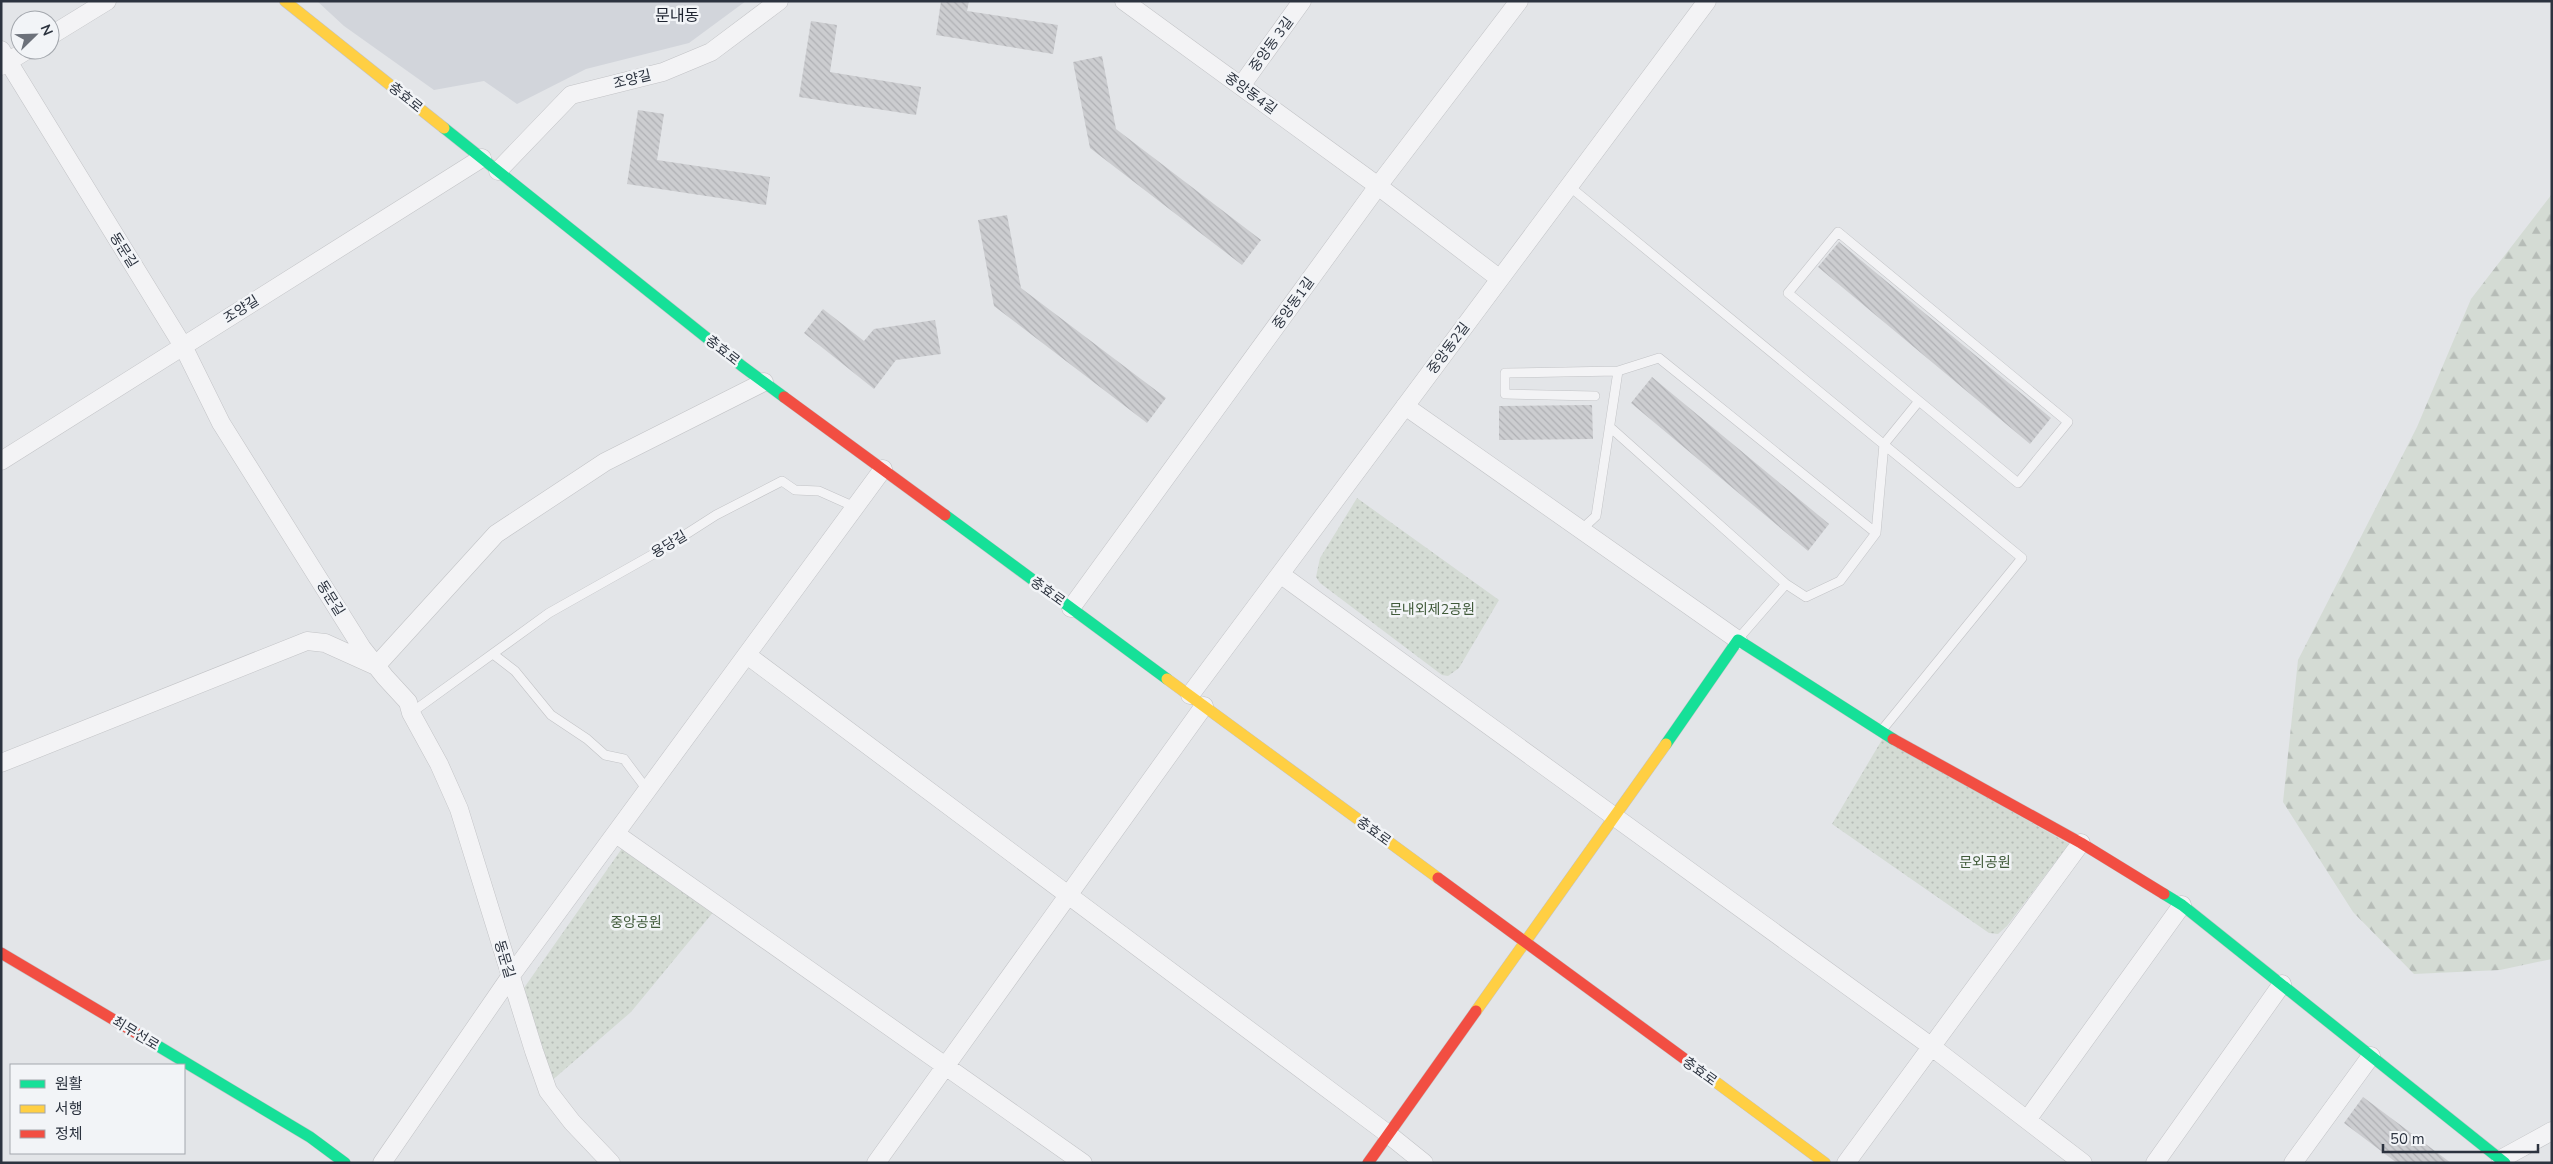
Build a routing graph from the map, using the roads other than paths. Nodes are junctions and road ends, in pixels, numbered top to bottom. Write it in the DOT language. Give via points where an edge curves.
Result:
graph roads {
  1 [pos="107,1"];
  2 [pos="285,1"];
  3 [pos="779,1"];
  4 [pos="1124,1"];
  5 [pos="1302,1"];
  6 [pos="1519,1"];
  7 [pos="1707,1"];
  8 [pos="60,30"];
  9 [pos="3,59"];
  10 [pos="1241,86"];
  11 [pos="482,158"];
  12 [pos="498,171"];
  13 [pos="1378,186"];
  14 [pos="1569,186"];
  15 [pos="1500,279"];
  16 [pos="183,346"];
  17 [pos="1618,371"];
  18 [pos="764,382"];
  19 [pos="1595,396"];
  20 [pos="1919,401"];
  21 [pos="1405,406"];
  22 [pos="1611,428"];
  23 [pos="1884,444"];
  24 [pos="1,461"];
  25 [pos="883,469"];
  26 [pos="855,507"];
  27 [pos="1581,530"];
  28 [pos="1876,534"];
  29 [pos="1280,574"];
  30 [pos="1786,584"];
  31 [pos="1071,608"];
  32 [pos="1738,640"];
  33 [pos="493,654"];
  34 [pos="747,655"];
  35 [pos="376,666"];
  36 [pos="1190,695"];
  37 [pos="1204,706"];
  38 [pos="411,713"];
  39 [pos="1880,732"];
  40 [pos="1,763"];
  41 [pos="648,791"];
  42 [pos="1616,817"];
  43 [pos="616,834"];
  44 [pos="2082,843"];
  45 [pos="1068,895"];
  46 [pos="2182,905"];
  47 [pos="1524,941"];
  48 [pos="1,953"];
  49 [pos="510,977"];
  50 [pos="2282,984"];
  51 [pos="1932,1048"];
  52 [pos="2371,1056"];
  53 [pos="946,1065"];
  54 [pos="2027,1120"];
  55 [pos="2552,1131"];
  56 [pos="1388,1134"];
  57 [pos="2503,1161"];
  58 [pos="345,1163"];
  59 [pos="382,1163"];
  60 [pos="611,1163"];
  61 [pos="876,1163"];
  62 [pos="1083,1163"];
  63 [pos="1368,1163"];
  64 [pos="1424,1163"];
  65 [pos="1825,1163"];
  66 [pos="1846,1163"];
  67 [pos="2083,1163"];
  68 [pos="2155,1163"];
  69 [pos="2294,1163"];
  1 -- 8 [label="street"];
  2 -- 11 [label="street, 충효로"];
  3 -- 12 [label="street, 조양길" via="711,52 663,72 571,95"];
  4 -- 10 [label="street, 중앙동4길"];
  5 -- 10 [label="street, 중앙동 3길"];
  6 -- 13 [label="street, 중앙동1길"];
  7 -- 14 [label="street, 중앙동2길"];
  9 -- 16 [label="street, 동문길"];
  10 -- 13 [label="street, 중앙동4길"];
  11 -- 12 [label="street, 충효로"];
  11 -- 16 [label="street, 조양길"];
  12 -- 18 [label="street, 충효로"];
  13 -- 15 [label="street, 중앙동4길"];
  13 -- 31 [label="street, 중앙동1길"];
  14 -- 15 [label="street, 중앙동2길"];
  14 -- 23 [label="lane"];
  15 -- 21 [label="street, 중앙동2길"];
  16 -- 24 [label="street, 조양길"];
  16 -- 35 [label="street, 동문길" via="220,423"];
  17 -- 19 [label="lane" via="1505,373 1504,394"];
  17 -- 22 [label="lane"];
  17 -- 28 [label="lane" via="1659,358"];
  18 -- 25 [label="street, 충효로"];
  18 -- 35 [label="street" via="605,462 496,534"];
  20 -- 20 [label="lane" via="2018,483 2068,422 1838,232 1788,293"];
  20 -- 23 [label="lane"];
  21 -- 27 [label="street"];
  21 -- 29 [label="street, 중앙동2길"];
  22 -- 27 [label="lane" via="1596,516"];
  22 -- 30 [label="lane"];
  23 -- 28 [label="lane"];
  23 -- 39 [label="lane" via="2022,558"];
  25 -- 26 [label="street"];
  25 -- 31 [label="street, 충효로"];
  26 -- 33 [label="lane, 용당길" via="819,491 795,490 782,481 716,515 549,613"];
  26 -- 34 [label="street"];
  27 -- 32 [label="street"];
  28 -- 30 [label="lane" via="1840,581 1806,597"];
  29 -- 36 [label="street, 중앙동2길"];
  29 -- 42 [label="street"];
  30 -- 32 [label="lane"];
  31 -- 36 [label="street, 충효로"];
  32 -- 39 [label="street"];
  32 -- 42 [label="street"];
  33 -- 38 [label="lane, 용당길"];
  33 -- 41 [label="lane" via="515,671 551,715 587,738 605,755 624,759"];
  34 -- 41 [label="street"];
  34 -- 45 [label="street"];
  35 -- 38 [label="street, 동문길" via="408,702"];
  35 -- 40 [label="street" via="325,643 307,641"];
  36 -- 37 [label="street, 충효로"];
  37 -- 45 [label="street"];
  37 -- 47 [label="street, 충효로"];
  38 -- 49 [label="street, 동문길" via="459,809"];
  39 -- 44 [label="street"];
  41 -- 43 [label="street"];
  42 -- 47 [label="street"];
  42 -- 51 [label="street"];
  43 -- 49 [label="street"];
  43 -- 53 [label="street"];
  44 -- 46 [label="street"];
  44 -- 51 [label="street"];
  45 -- 53 [label="street"];
  45 -- 56 [label="street"];
  46 -- 50 [label="street"];
  46 -- 54 [label="street"];
  47 -- 56 [label="street"];
  47 -- 65 [label="street, 충효로"];
  48 -- 58 [label="street, 최무선로" via="310,1137"];
  49 -- 59 [label="street"];
  49 -- 60 [label="street, 동문길" via="548,1091"];
  50 -- 52 [label="street"];
  50 -- 68 [label="street"];
  51 -- 54 [label="street"];
  51 -- 66 [label="street"];
  52 -- 57 [label="street"];
  52 -- 69 [label="street"];
  53 -- 61 [label="street"];
  53 -- 62 [label="street"];
  54 -- 67 [label="street"];
  55 -- 57 [label="street"];
  56 -- 63 [label="street"];
  56 -- 64 [label="street"];
}
